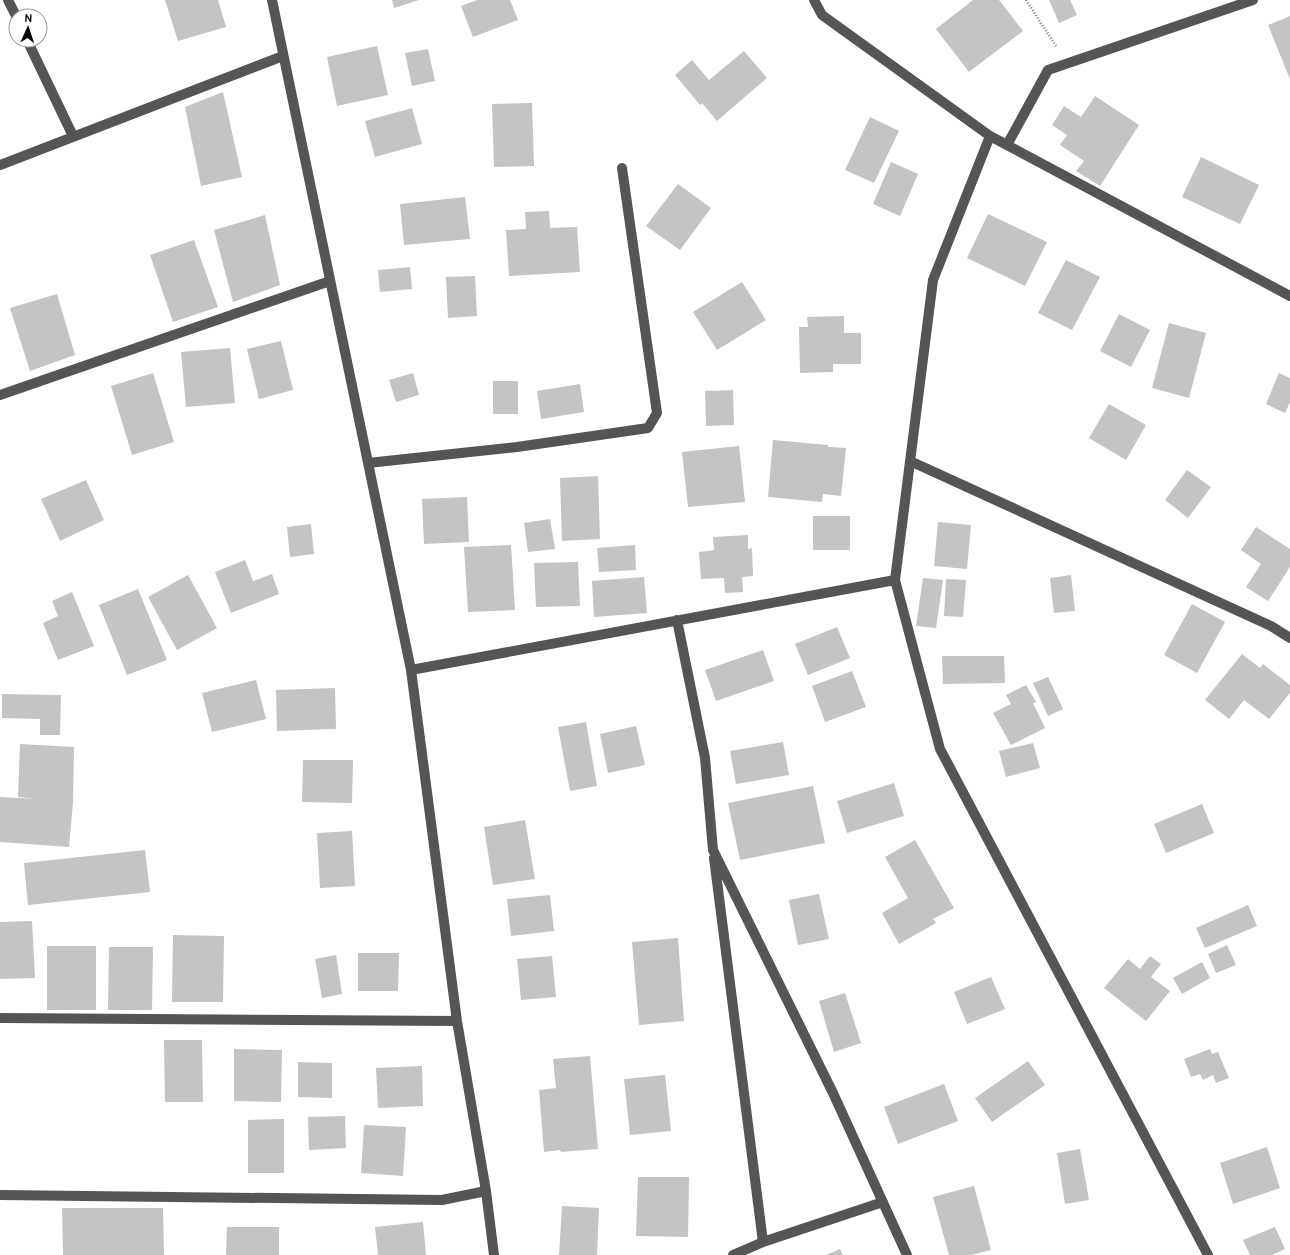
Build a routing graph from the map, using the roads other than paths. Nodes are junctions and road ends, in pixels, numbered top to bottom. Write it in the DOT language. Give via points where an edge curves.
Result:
graph roads {
  1 [pos="272,0"];
  2 [pos="814,0"];
  3 [pos="1253,0"];
  4 [pos="31,48"];
  5 [pos="283,56"];
  6 [pos="73,136"];
  7 [pos="990,136"];
  8 [pos="1007,145"];
  9 [pos="0,165"];
  10 [pos="622,168"];
  11 [pos="330,281"];
  12 [pos="1290,296"];
  13 [pos="0,395"];
  14 [pos="910,461"];
  15 [pos="368,463"];
  16 [pos="895,580"];
  17 [pos="677,620"];
  18 [pos="1290,638"];
  19 [pos="411,670"];
  20 [pos="713,850"];
  21 [pos="0,1018"];
  22 [pos="456,1021"];
  23 [pos="486,1191"];
  24 [pos="0,1195"];
  25 [pos="883,1202"];
  26 [pos="763,1242"];
  27 [pos="494,1255"];
  28 [pos="733,1255"];
  29 [pos="907,1255"];
  30 [pos="1208,1255"];
  1 -- 5 [label="street"];
  2 -- 7 [label="street" via="822,15"];
  3 -- 8 [label="street" via="1048,70"];
  4 -- 6 [label="street"];
  5 -- 6 [label="street"];
  5 -- 11 [label="street"];
  6 -- 9 [label="street"];
  7 -- 8 [label="street"];
  7 -- 14 [label="street" via="932,280"];
  8 -- 12 [label="street"];
  10 -- 15 [label="street" via="657,413 648,428"];
  11 -- 13 [label="street"];
  11 -- 15 [label="street"];
  14 -- 16 [label="street"];
  14 -- 18 [label="street" via="1271,626"];
  15 -- 19 [label="street"];
  16 -- 17 [label="street"];
  16 -- 30 [label="street" via="940,749"];
  17 -- 19 [label="street"];
  17 -- 20 [label="street" via="705,758"];
  19 -- 22 [label="street"];
  20 -- 25 [label="street" via="833,1093"];
  20 -- 26 [label="street"];
  21 -- 22 [label="street"];
  22 -- 23 [label="street"];
  23 -- 24 [label="street" via="442,1200"];
  23 -- 27 [label="street"];
  25 -- 26 [label="street"];
  25 -- 29 [label="street"];
  26 -- 28 [label="street"];
}
